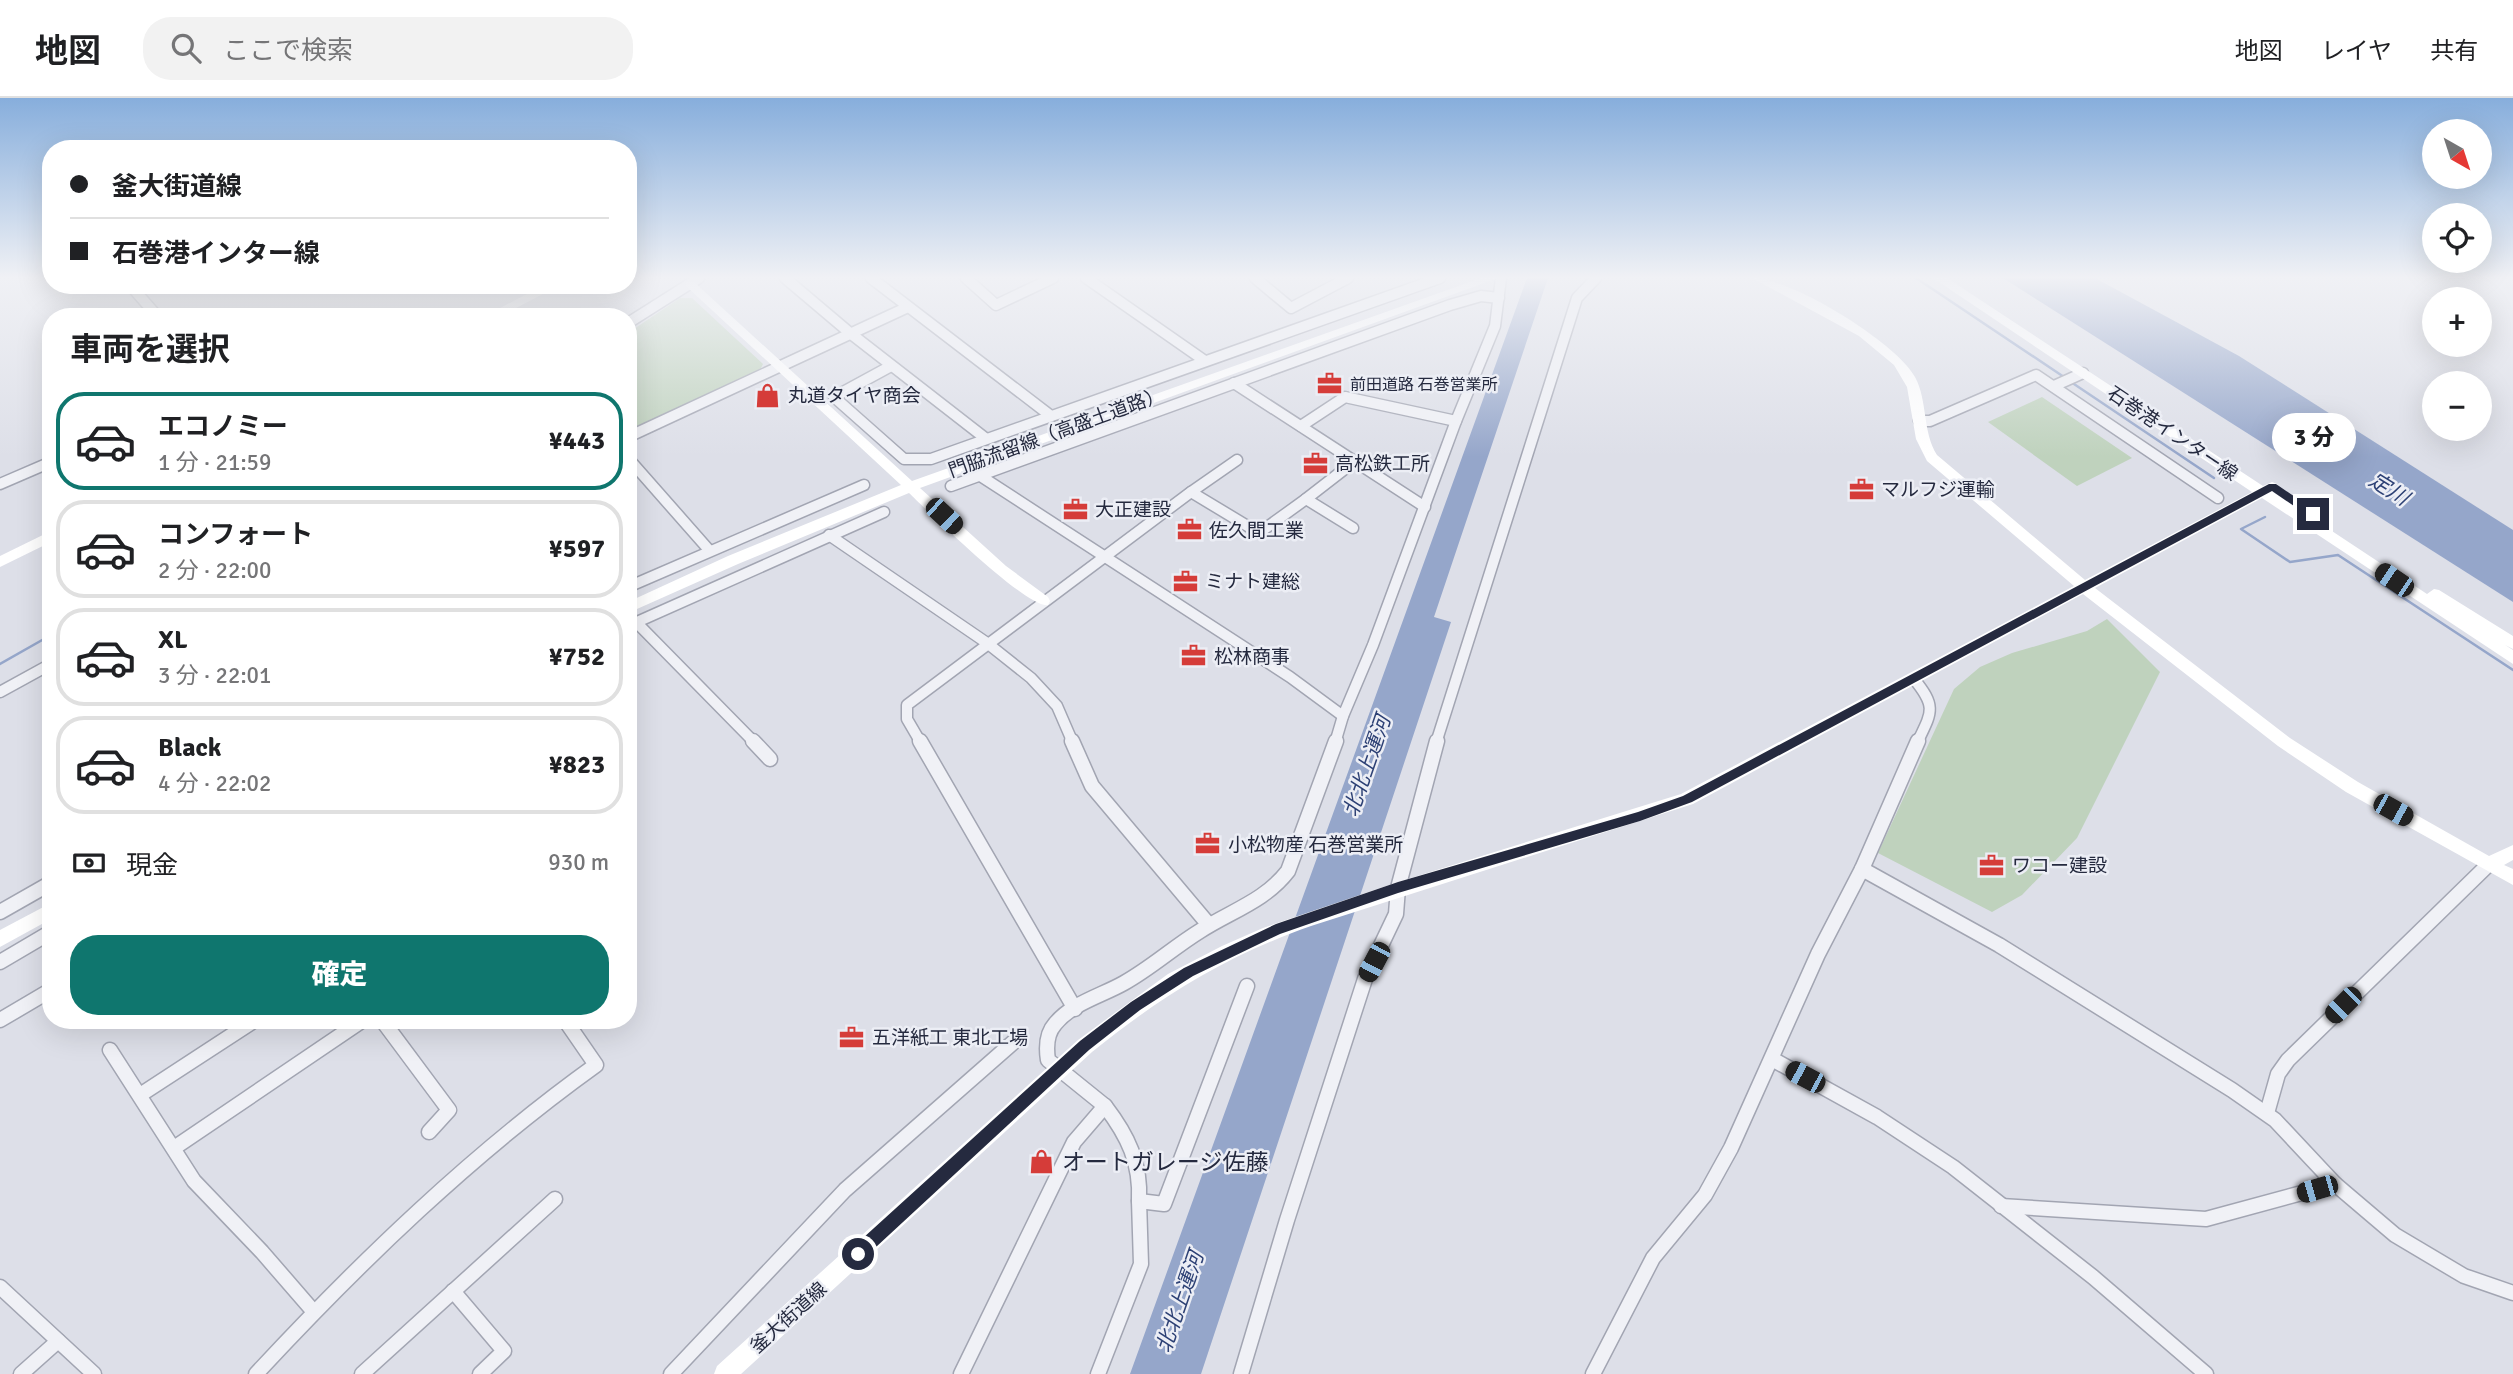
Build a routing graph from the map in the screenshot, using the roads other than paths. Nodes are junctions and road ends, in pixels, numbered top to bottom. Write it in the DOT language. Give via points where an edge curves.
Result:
graph roads {
  1 [pos="752,338"];
  2 [pos="840,338"];
  3 [pos="856,338"];
  4 [pos="948,338"];
  5 [pos="1171,338"];
  6 [pos="1271,338"];
  7 [pos="1323,338"];
  8 [pos="1360,338"];
  9 [pos="1490,338"];
  10 [pos="1564,338"];
  11 [pos="1866,338"];
  12 [pos="2019,338"];
  13 [pos="2041,338"];
  14 [pos="1205,361"];
  15 [pos="780,366"];
  16 [pos="891,366"];
  17 [pos="2073,378"];
  18 [pos="1234,383"];
  19 [pos="2054,386"];
  20 [pos="1051,415"];
  21 [pos="1456,421"];
  22 [pos="1919,421"];
  23 [pos="1301,426"];
  24 [pos="637,433"];
  25 [pos="985,438"];
  26 [pos="1237,460"];
  27 [pos="1355,461"];
  28 [pos="42,466"];
  29 [pos="637,468"];
  30 [pos="979,475"];
  31 [pos="0,484"];
  32 [pos="864,485"];
  33 [pos="912,486"];
  34 [pos="951,486"];
  35 [pos="2268,489"];
  36 [pos="1191,492"];
  37 [pos="2218,498"];
  38 [pos="1306,499"];
  39 [pos="1425,507"];
  40 [pos="884,512"];
  41 [pos="1353,528"];
  42 [pos="42,531"];
  43 [pos="830,535"];
  44 [pos="42,541"];
  45 [pos="709,550"];
  46 [pos="0,551"];
  47 [pos="1104,555"];
  48 [pos="0,562"];
  49 [pos="637,583"];
  50 [pos="2084,587"];
  51 [pos="1043,601"];
  52 [pos="637,604"];
  53 [pos="637,622"];
  54 [pos="637,629"];
  55 [pos="987,643"];
  56 [pos="2513,643"];
  57 [pos="2513,658"];
  58 [pos="42,669"];
  59 [pos="1914,679"];
  60 [pos="0,692"];
  61 [pos="1343,716"];
  62 [pos="770,759"];
  63 [pos="2513,852"];
  64 [pos="2488,865"];
  65 [pos="1862,869"];
  66 [pos="2513,878"];
  67 [pos="42,888"];
  68 [pos="1398,888"];
  69 [pos="0,912"];
  70 [pos="42,915"];
  71 [pos="1209,925"];
  72 [pos="42,937"];
  73 [pos="0,939"];
  74 [pos="0,962"];
  75 [pos="1247,986"];
  76 [pos="42,995"];
  77 [pos="1075,1009"];
  78 [pos="0,1020"];
  79 [pos="241,1029"];
  80 [pos="350,1029"];
  81 [pos="389,1029"];
  82 [pos="571,1029"];
  83 [pos="1017,1039"];
  84 [pos="110,1050"];
  85 [pos="1772,1059"];
  86 [pos="1058,1070"];
  87 [pos="140,1095"];
  88 [pos="1105,1107"];
  89 [pos="2267,1113"];
  90 [pos="429,1132"];
  91 [pos="174,1148"];
  92 [pos="2335,1184"];
  93 [pos="555,1199"];
  94 [pos="1139,1202"];
  95 [pos="2000,1206"];
  96 [pos="0,1287"];
  97 [pos="453,1291"];
  98 [pos="2513,1293"];
  99 [pos="314,1312"];
  100 [pos="58,1341"];
  101 [pos="485,1372"];
  102 [pos="21,1374"];
  103 [pos="94,1374"];
  104 [pos="256,1374"];
  105 [pos="362,1374"];
  106 [pos="671,1374"];
  107 [pos="725,1374"];
  108 [pos="961,1374"];
  109 [pos="1098,1374"];
  110 [pos="1241,1374"];
  111 [pos="1593,1374"];
  112 [pos="2206,1374"];
  1 -- 15 [label="street"];
  2 -- 15 [label="street"];
  3 -- 16 [label="street"];
  4 -- 20 [label="street"];
  5 -- 14 [label="street"];
  6 -- 14 [label="street"];
  7 -- 33 [label="street, 門脇流留線（高盛土道路）"];
  8 -- 18 [label="street"];
  9 -- 21 [label="street"];
  10 -- 68 [label="street" via="1427,772"];
  11 -- 22 [label="street" via="1897,360 1911,380"];
  12 -- 17 [label="street, 石巻港インター線"];
  13 -- 35 [label="street, 石巻港インター線"];
  14 -- 20 [label="street"];
  15 -- 24 [label="street"];
  15 -- 33 [label="street"];
  16 -- 25 [label="street"];
  16 -- 25 [label="street" via="834,397 904,459 931,459"];
  17 -- 19 [label="street"];
  17 -- 35 [label="street, 石巻港インター線"];
  18 -- 23 [label="street"];
  18 -- 30 [label="street"];
  19 -- 22 [label="street" via="2036,375 1930,421"];
  19 -- 37 [label="street"];
  20 -- 25 [label="street"];
  21 -- 23 [label="street" via="1345,397"];
  21 -- 39 [label="street"];
  22 -- 50 [label="street" via="1920,439 1932,458"];
  23 -- 27 [label="street"];
  26 -- 36 [label="street"];
  27 -- 38 [label="street"];
  27 -- 39 [label="street"];
  28 -- 31 [label="street"];
  29 -- 45 [label="street"];
  30 -- 34 [label="street"];
  30 -- 47 [label="street"];
  32 -- 45 [label="street"];
  33 -- 51 [label="street" via="1001,570"];
  33 -- 52 [label="street, 門脇流留線（高盛土道路）"];
  35 -- 50 [label="street, 釜大街道線"];
  35 -- 56 [label="street, 石巻港インター線"];
  35 -- 57 [label="street, 石巻港インター線"];
  36 -- 38 [label="street" via="1259,533"];
  36 -- 47 [label="street"];
  38 -- 41 [label="street"];
  39 -- 61 [label="street"];
  40 -- 43 [label="street"];
  42 -- 46 [label="street"];
  43 -- 53 [label="street"];
  43 -- 55 [label="street"];
  44 -- 48 [label="street"];
  45 -- 49 [label="street"];
  47 -- 51 [label="street"];
  47 -- 61 [label="street" via="1320,696"];
  50 -- 59 [label="street, 釜大街道線"];
  50 -- 64 [label="street" via="2284,742"];
  51 -- 55 [label="street"];
  54 -- 62 [label="street"];
  55 -- 71 [label="street" via="1057,706 1092,786"];
  55 -- 77 [label="street" via="907,705 907,719"];
  58 -- 60 [label="street"];
  59 -- 65 [label="street" via="1929,697 1932,712"];
  59 -- 68 [label="street, 釜大街道線" via="1687,799"];
  61 -- 71 [label="street" via="1288,872 1263,898"];
  63 -- 64 [label="street"];
  64 -- 66 [label="street"];
  64 -- 89 [label="street" via="2288,1060 2278,1074"];
  65 -- 85 [label="street"];
  65 -- 89 [label="street" via="1976,929"];
  67 -- 69 [label="street"];
  68 -- 86 [label="street, 釜大街道線" via="1276,929 1188,972 1136,1006"];
  68 -- 110 [label="street" via="1396,914 1365,979"];
  70 -- 73 [label="street"];
  71 -- 77 [label="street" via="1126,982"];
  72 -- 74 [label="street"];
  75 -- 94 [label="street" via="1164,1204"];
  76 -- 78 [label="street"];
  77 -- 86 [label="street" via="1055,1024 1046,1042 1048,1060"];
  79 -- 87 [label="street"];
  80 -- 91 [label="street"];
  81 -- 90 [label="street" via="449,1110"];
  82 -- 99 [label="street" via="596,1065 503,1136"];
  83 -- 106 [label="street" via="845,1190"];
  84 -- 87 [label="street"];
  85 -- 95 [label="street" via="1916,1143 1977,1184"];
  85 -- 111 [label="street" via="1705,1195 1653,1258"];
  86 -- 88 [label="street"];
  86 -- 107 [label="street, 釜大街道線"];
  87 -- 91 [label="street"];
  88 -- 94 [label="street" via="1121,1126 1138,1162"];
  88 -- 108 [label="street" via="1074,1142"];
  89 -- 92 [label="street"];
  91 -- 99 [label="street" via="194,1181"];
  92 -- 95 [label="street" via="2206,1219"];
  92 -- 98 [label="street" via="2367,1213 2447,1268"];
  93 -- 97 [label="street"];
  94 -- 109 [label="street" via="1141,1264"];
  95 -- 112 [label="street" via="2147,1320"];
  96 -- 100 [label="street"];
  97 -- 101 [label="street" via="504,1351"];
  97 -- 105 [label="street"];
  99 -- 104 [label="street"];
  100 -- 102 [label="street"];
  100 -- 103 [label="street"];
}
